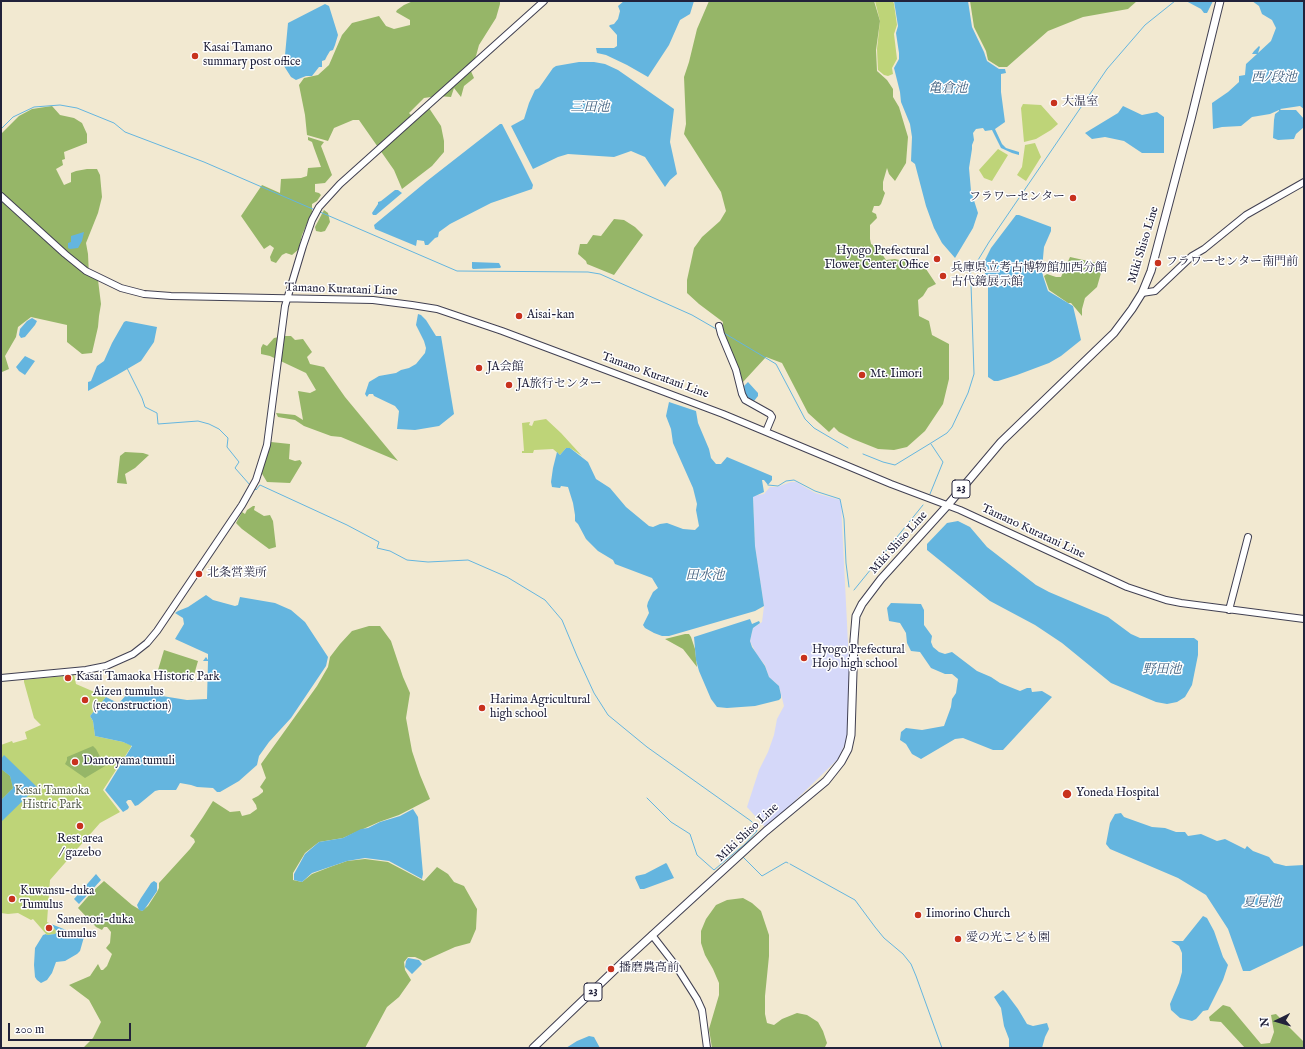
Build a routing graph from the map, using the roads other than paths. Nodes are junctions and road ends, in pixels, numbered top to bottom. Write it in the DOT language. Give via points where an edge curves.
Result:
graph roads {
  1 [pos="544,1"];
  2 [pos="1220,1"];
  3 [pos="1304,182"];
  4 [pos="1,196"];
  5 [pos="1142,293"];
  6 [pos="288,299"];
  7 [pos="719,326"];
  8 [pos="767,428"];
  9 [pos="947,506"];
  10 [pos="1248,537"];
  11 [pos="1229,610"];
  12 [pos="1304,619"];
  13 [pos="1,678"];
  14 [pos="652,935"];
  15 [pos="533,1048"];
  16 [pos="707,1048"];
  1 -- 6 [label="main road" via="340,184 319,207 303,246"];
  2 -- 5 [label="main road, Miki Shiso Line / 23" via="1191,119"];
  3 -- 5 [label="main road" via="1246,215 1192,256 1155,291"];
  4 -- 6 [label="main road, Tamano Kuratani Line" via="65,254 86,270 121,288 144,294 171,296"];
  5 -- 9 [label="main road, Miki Shiso Line / 23" via="1114,332 1001,442"];
  6 -- 9 [label="main road, Tamano Kuratani Line" via="373,300 424,307 452,314 723,414"];
  6 -- 13 [label="main road" via="267,445 256,480 158,631 133,654 106,666 90,670"];
  7 -- 8 [label="main road" via="745,400 772,417"];
  9 -- 11 [label="main road, Tamano Kuratani Line" via="1127,587 1166,600"];
  9 -- 14 [label="main road, Miki Shiso Line / 23" via="881,579 859,610 855,622 852,735 841,762 826,780"];
  10 -- 11 [label="main road"];
  11 -- 12 [label="main road, Tamano Kuratani Line"];
  14 -- 15 [label="main road, Miki Shiso Line / 23"];
  14 -- 16 [label="main road" via="697,999 702,1010"];
}
